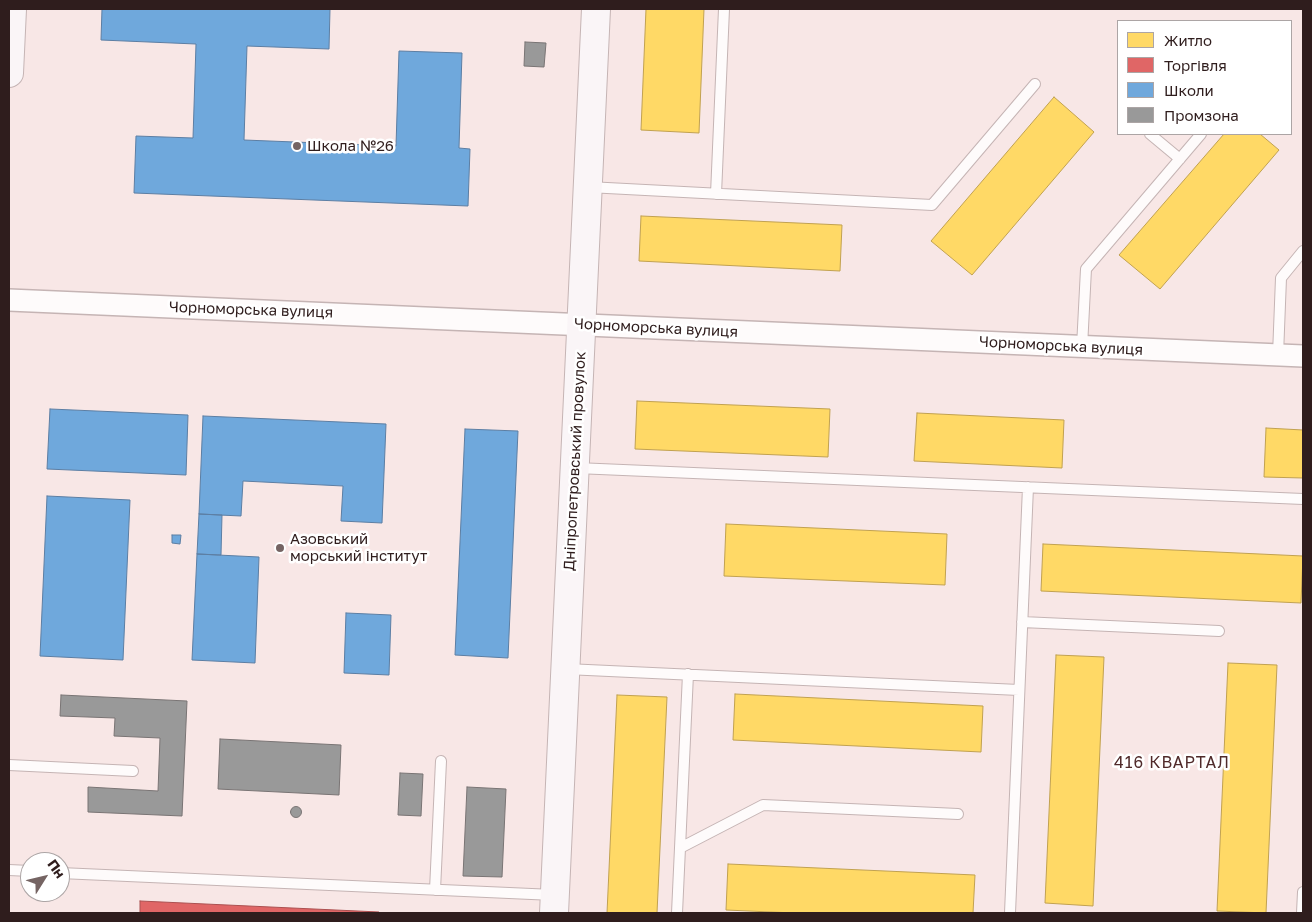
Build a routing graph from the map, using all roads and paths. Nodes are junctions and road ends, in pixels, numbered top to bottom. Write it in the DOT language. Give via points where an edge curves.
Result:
graph roads {
  1 [pos="12,9"];
  2 [pos="596,9"];
  3 [pos="724,9"];
  4 [pos="9,73"];
  5 [pos="1035,84"];
  6 [pos="1151,135"];
  7 [pos="1200,135"];
  8 [pos="1180,159"];
  9 [pos="588,187"];
  10 [pos="716,194"];
  11 [pos="1303,251"];
  12 [pos="9,300"];
  13 [pos="581,324"];
  14 [pos="1082,346"];
  15 [pos="1278,355"];
  16 [pos="1303,356"];
  17 [pos="575,468"];
  18 [pos="1028,487"];
  19 [pos="1303,500"];
  20 [pos="1022,622"];
  21 [pos="1219,631"];
  22 [pos="566,669"];
  23 [pos="688,674"];
  24 [pos="1019,690"];
  25 [pos="441,761"];
  26 [pos="9,765"];
  27 [pos="134,771"];
  28 [pos="958,814"];
  29 [pos="680,848"];
  30 [pos="70,873"];
  31 [pos="435,890"];
  32 [pos="1303,892"];
  33 [pos="555,904"];
  34 [pos="678,913"];
  35 [pos="1010,913"];
  36 [pos="1302,913"];
  1 -- 4 [label="main road"];
  2 -- 9 [label="main road, Дніпропетровський провулок"];
  3 -- 10 [label="lane"];
  5 -- 10 [label="lane" via="932,205"];
  6 -- 8 [label="lane"];
  7 -- 8 [label="lane"];
  8 -- 14 [label="lane" via="1086,269"];
  9 -- 10 [label="lane"];
  9 -- 13 [label="main road, Дніпропетровський провулок"];
  11 -- 15 [label="lane" via="1281,278"];
  12 -- 13 [label="street, Чорноморська вулиця"];
  13 -- 14 [label="street, Чорноморська вулиця"];
  13 -- 17 [label="main road, Дніпропетровський провулок"];
  14 -- 15 [label="street, Чорноморська вулиця"];
  15 -- 16 [label="street, Чорноморська вулиця"];
  17 -- 18 [label="lane"];
  17 -- 22 [label="main road, Дніпропетровський провулок"];
  18 -- 19 [label="lane"];
  18 -- 20 [label="lane"];
  20 -- 21 [label="lane"];
  20 -- 24 [label="lane"];
  22 -- 23 [label="lane"];
  22 -- 33 [label="main road, Дніпропетровський провулок"];
  23 -- 24 [label="lane"];
  23 -- 29 [label="lane"];
  24 -- 35 [label="lane"];
  25 -- 31 [label="lane"];
  26 -- 27 [label="lane"];
  28 -- 29 [label="lane" via="763,805"];
  29 -- 34 [label="lane"];
  30 -- 31 [label="lane"];
  31 -- 33 [label="lane"];
  32 -- 36 [label="lane"];
}
